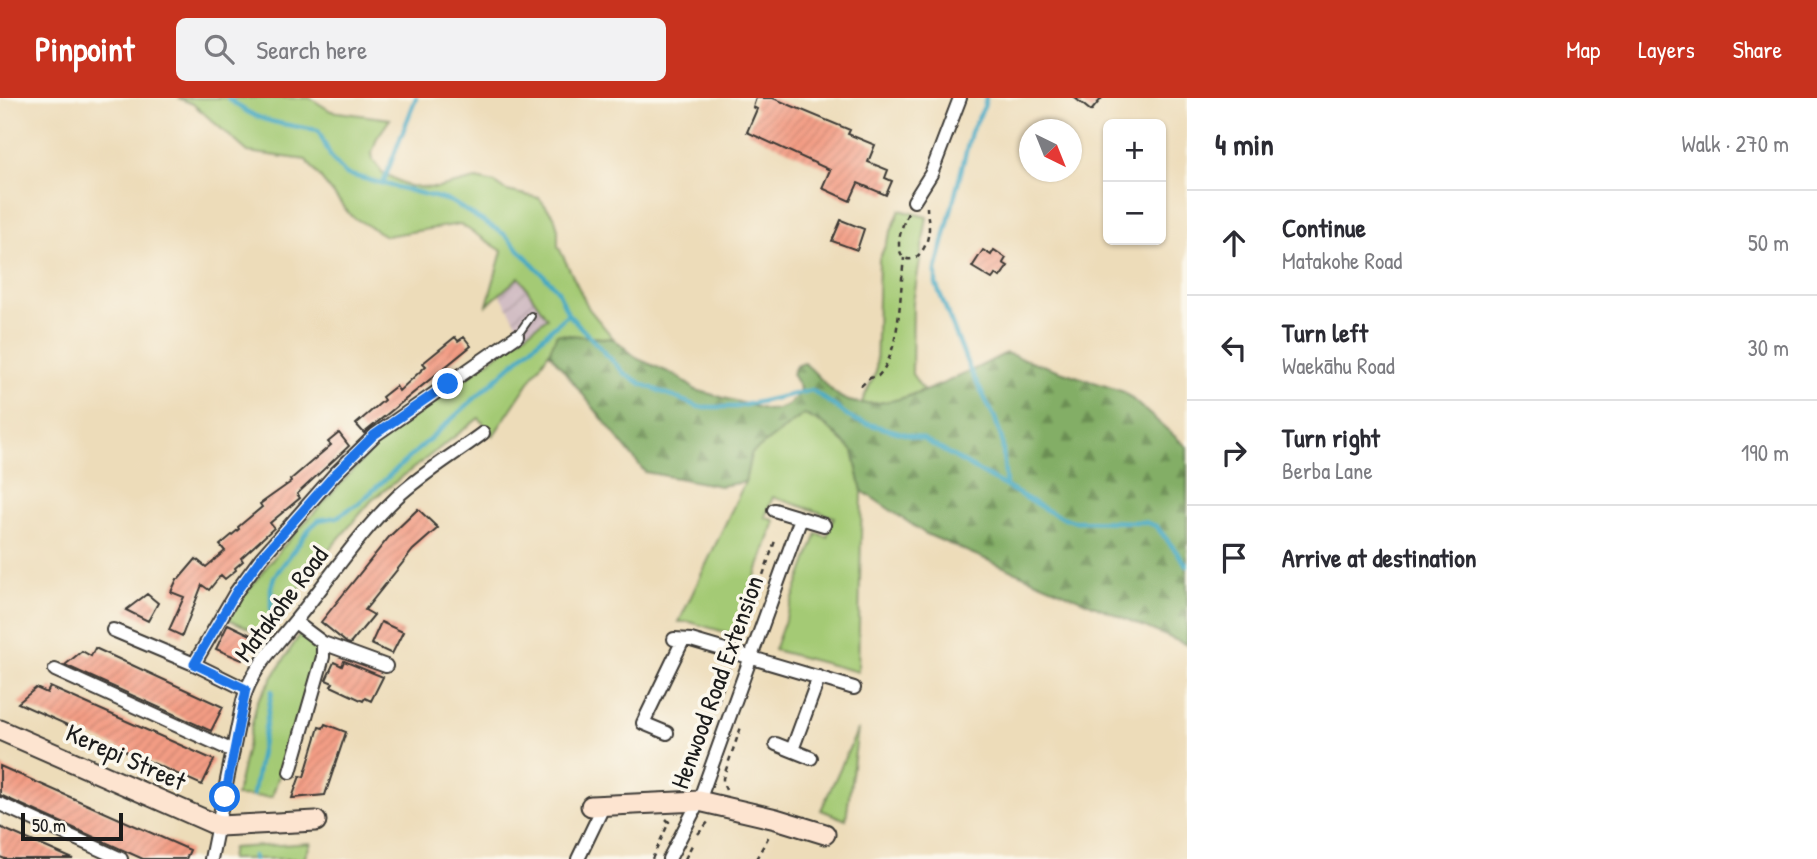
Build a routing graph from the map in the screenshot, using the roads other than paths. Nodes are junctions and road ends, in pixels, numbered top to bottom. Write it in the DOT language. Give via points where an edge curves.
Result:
graph roads {
  1 [pos="960,98"];
  2 [pos="920,202"];
  3 [pos="531,316"];
  4 [pos="517,336"];
  5 [pos="483,433"];
  6 [pos="774,510"];
  7 [pos="801,518"];
  8 [pos="824,525"];
  9 [pos="295,622"];
  10 [pos="113,630"];
  11 [pos="323,642"];
  12 [pos="750,659"];
  13 [pos="194,664"];
  14 [pos="386,666"];
  15 [pos="55,670"];
  16 [pos="819,677"];
  17 [pos="854,688"];
  18 [pos="246,689"];
  19 [pos="0,730"];
  20 [pos="667,733"];
  21 [pos="776,744"];
  22 [pos="233,751"];
  23 [pos="792,751"];
  24 [pos="811,758"];
  25 [pos="290,772"];
  26 [pos="699,801"];
  27 [pos="0,804"];
  28 [pos="598,805"];
  29 [pos="316,821"];
  30 [pos="219,826"];
  31 [pos="825,834"];
  32 [pos="121,859"];
  33 [pos="211,859"];
  34 [pos="578,859"];
  35 [pos="669,859"];
  1 -- 2 [label="street"];
  3 -- 4 [label="lane"];
  4 -- 13 [label="street" via="374,435 335,474 244,581"];
  5 -- 9 [label="street, Matakohe Road" via="399,496"];
  6 -- 7 [label="street"];
  7 -- 8 [label="street"];
  7 -- 12 [label="street, Henwood Road Extension"];
  9 -- 11 [label="street"];
  9 -- 18 [label="street, Matakohe Road"];
  10 -- 13 [label="street"];
  11 -- 14 [label="street"];
  11 -- 25 [label="street" via="323,657"];
  12 -- 16 [label="street"];
  12 -- 20 [label="street" via="679,640 643,723"];
  12 -- 26 [label="street, Henwood Road Extension"];
  13 -- 18 [label="street"];
  15 -- 22 [label="street"];
  16 -- 17 [label="street"];
  16 -- 23 [label="street"];
  18 -- 22 [label="street, Matakohe Road"];
  19 -- 30 [label="street, Kerepi Street"];
  21 -- 23 [label="street"];
  22 -- 30 [label="street, Matakohe Road"];
  23 -- 24 [label="street"];
  26 -- 28 [label="street"];
  26 -- 31 [label="street"];
  26 -- 35 [label="street, Henwood Road Extension"];
  27 -- 32 [label="street"];
  28 -- 34 [label="street"];
  29 -- 30 [label="street, Kerepi Street"];
  30 -- 33 [label="street, Matakohe Road"];
}
